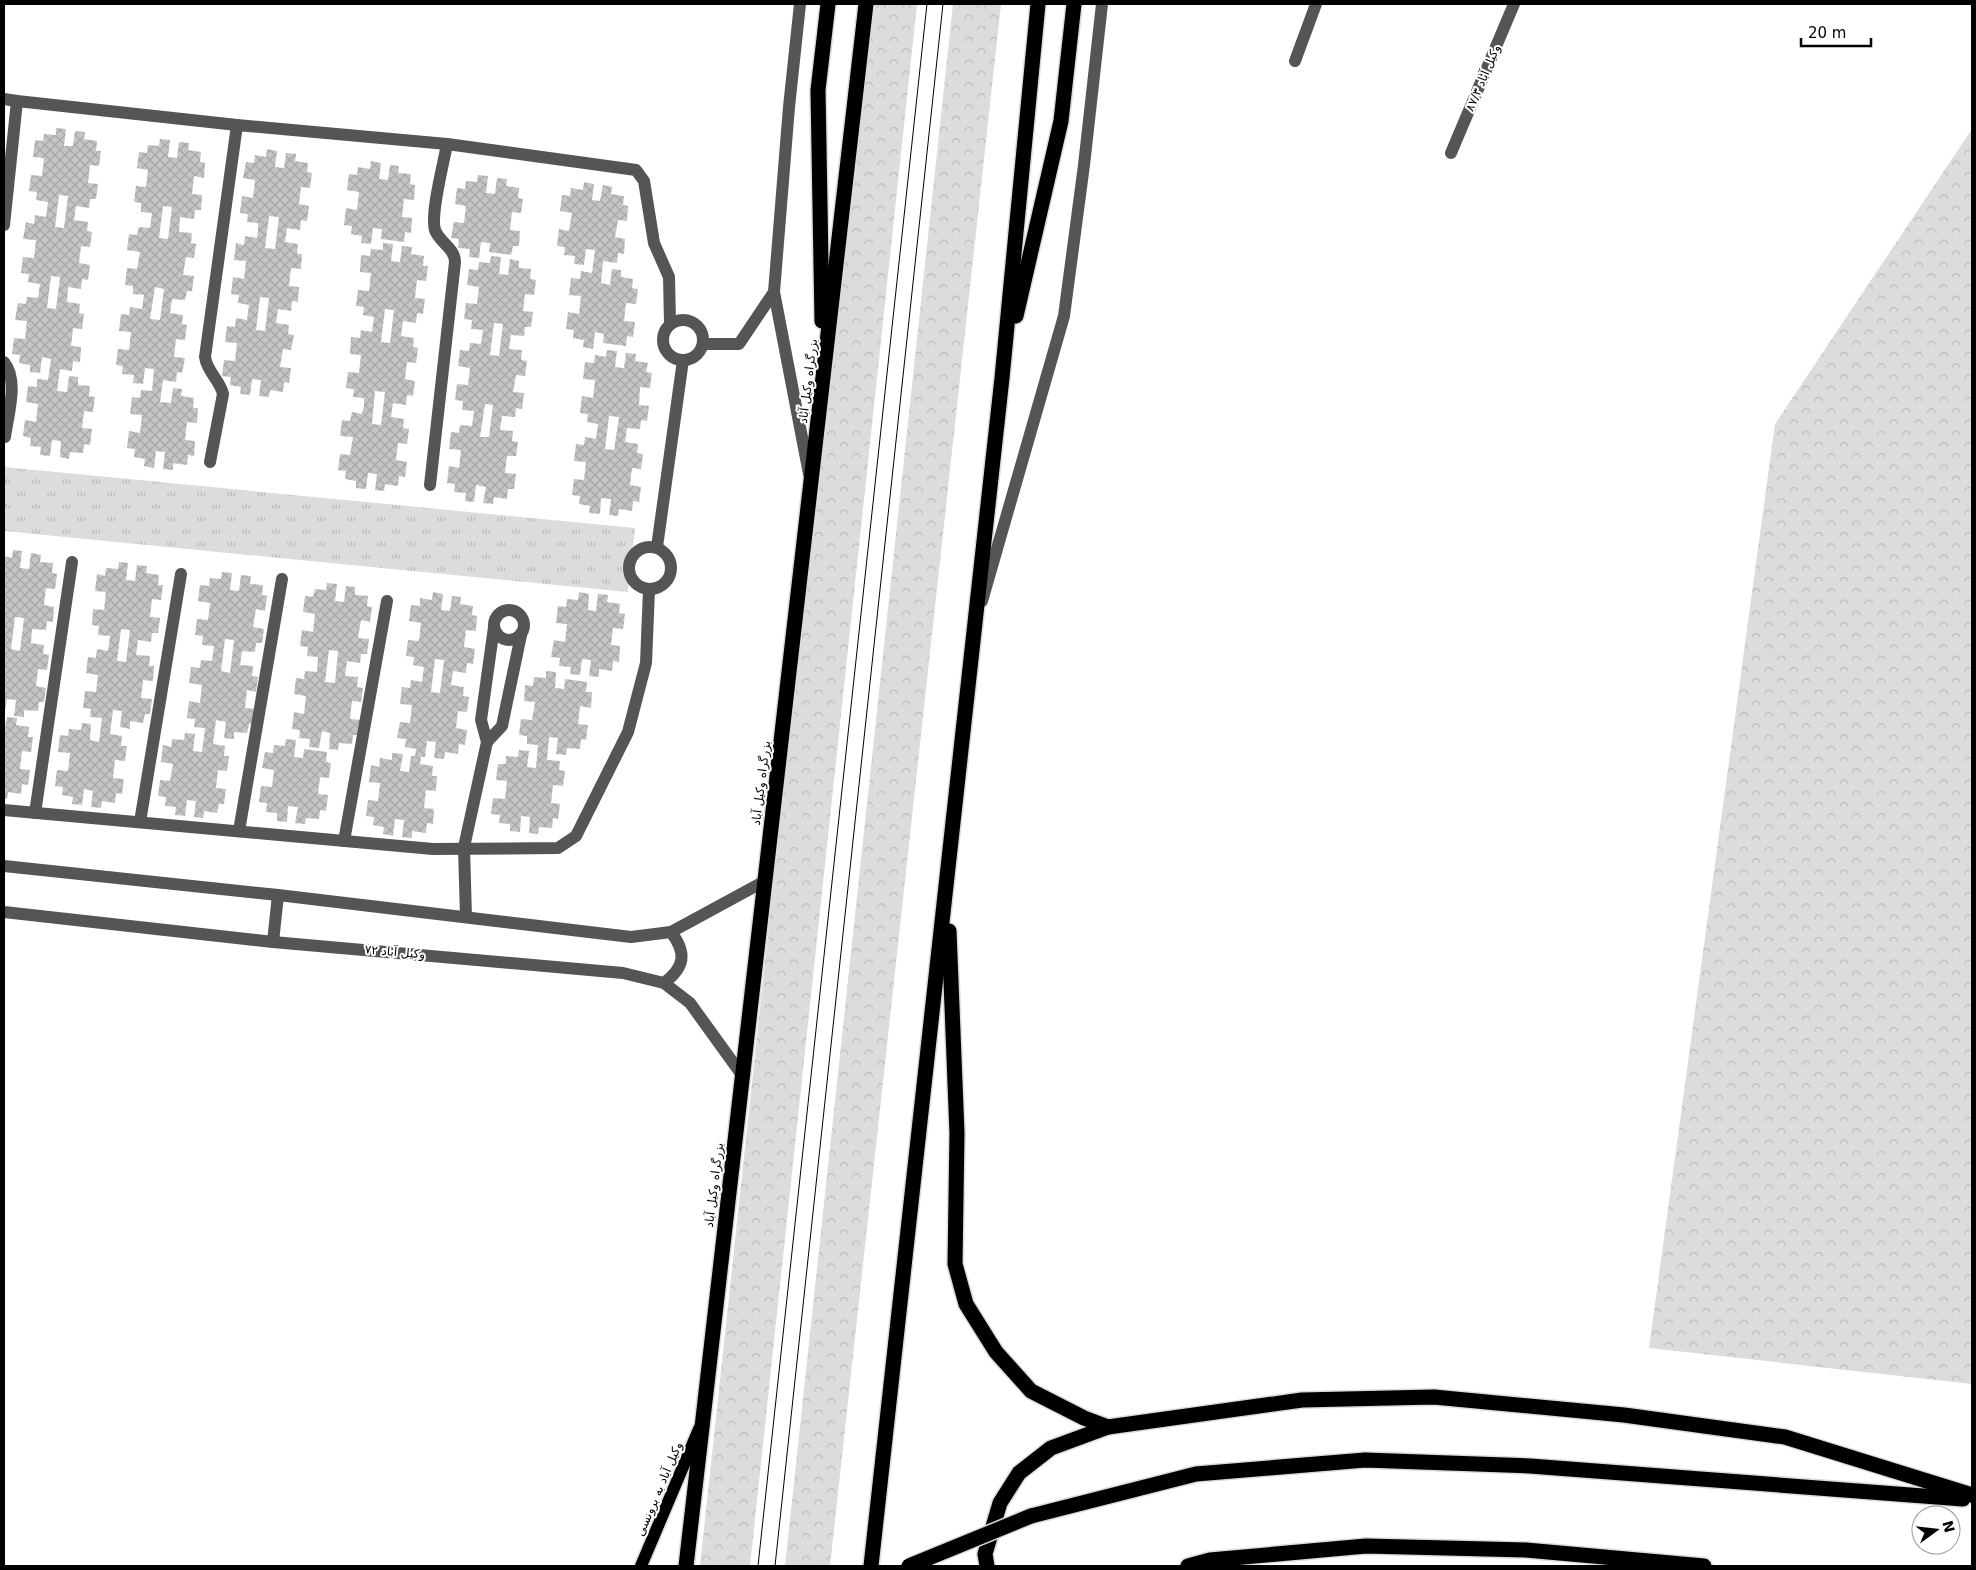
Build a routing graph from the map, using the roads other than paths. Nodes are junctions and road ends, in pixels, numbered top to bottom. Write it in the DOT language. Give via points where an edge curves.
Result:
graph roads {
  1 [pos="800,4"];
  2 [pos="828,4"];
  3 [pos="866,4"];
  4 [pos="1038,4"];
  5 [pos="1074,4"];
  6 [pos="1102,4"];
  7 [pos="1316,4"];
  8 [pos="1514,4"];
  9 [pos="1295,61"];
  10 [pos="4,99"];
  11 [pos="17,101"];
  12 [pos="237,125"];
  13 [pos="447,144"];
  14 [pos="1451,153"];
  15 [pos="4,225"];
  16 [pos="774,292"];
  17 [pos="670,324"];
  18 [pos="703,344"];
  19 [pos="684,360"];
  20 [pos="4,362"];
  21 [pos="1002,378"];
  22 [pos="823,382"];
  23 [pos="5,437"];
  24 [pos="210,462"];
  25 [pos="430,484"];
  26 [pos="811,484"];
  27 [pos="657,547"];
  28 [pos="72,562"];
  29 [pos="181,574"];
  30 [pos="282,579"];
  31 [pos="649,590"];
  32 [pos="388,601"];
  33 [pos="494,627"];
  34 [pos="975,628"];
  35 [pos="521,635"];
  36 [pos="487,742"];
  37 [pos="4,810"];
  38 [pos="35,813"];
  39 [pos="140,822"];
  40 [pos="239,831"];
  41 [pos="344,841"];
  42 [pos="464,848"];
  43 [pos="4,866"];
  44 [pos="765,881"];
  45 [pos="947,883"];
  46 [pos="278,895"];
  47 [pos="4,912"];
  48 [pos="466,917"];
  49 [pos="671,932"];
  50 [pos="273,942"];
  51 [pos="664,983"];
  52 [pos="742,1075"];
  53 [pos="702,1422"];
  54 [pos="1108,1427"];
  55 [pos="1972,1495"];
  56 [pos="1972,1499"];
  57 [pos="641,1566"];
  58 [pos="686,1566"];
  59 [pos="871,1566"];
  60 [pos="909,1566"];
  61 [pos="987,1566"];
  62 [pos="1188,1566"];
  63 [pos="1704,1566"];
  1 -- 16 [label="street"];
  2 -- 22 [label="highway" via="818,90"];
  3 -- 22 [label="highway, بزرگراه وکیل آباد"];
  4 -- 21 [label="highway"];
  5 -- 21 [label="highway" via="1061,121"];
  6 -- 34 [label="street" via="1064,316"];
  7 -- 9 [label="street"];
  8 -- 14 [label="street, وکیل آباد ۸۷/۳"];
  10 -- 11 [label="street"];
  11 -- 12 [label="street"];
  11 -- 15 [label="street"];
  12 -- 13 [label="street"];
  12 -- 24 [label="street" via="204,357 223,394"];
  13 -- 17 [label="street" via="636,170 644,181 654,243 669,277"];
  13 -- 25 [label="street" via="433,221 438,237 452,251 455,262"];
  16 -- 18 [label="street" via="740,344"];
  16 -- 26 [label="street"];
  17 -- 18 [label="street" via="682,319 694,322 702,332"];
  17 -- 19 [label="street" via="663,334 664,347 672,357"];
  18 -- 19 [label="street" via="696,356"];
  19 -- 27 [label="street"];
  20 -- 23 [label="street" via="9,368 12,383"];
  21 -- 34 [label="highway"];
  22 -- 26 [label="highway, بزرگراه وکیل آباد"];
  26 -- 44 [label="highway, بزرگراه وکیل آباد"];
  27 -- 31 [label="street" via="669,558 671,575 658,589"];
  27 -- 31 [label="street" via="639,550 629,564 634,583"];
  28 -- 38 [label="street"];
  29 -- 39 [label="street"];
  30 -- 40 [label="street"];
  31 -- 42 [label="street" via="646,663 628,732 576,836 558,848"];
  32 -- 41 [label="street"];
  33 -- 35 [label="street" via="505,640"];
  33 -- 35 [label="street" via="495,618 509,609 523,618"];
  33 -- 36 [label="street" via="481,720"];
  34 -- 45 [label="highway"];
  35 -- 36 [label="street" via="502,726"];
  36 -- 42 [label="street"];
  37 -- 38 [label="street"];
  38 -- 39 [label="street"];
  39 -- 40 [label="street"];
  40 -- 41 [label="street"];
  41 -- 42 [label="street" via="433,849"];
  42 -- 48 [label="street"];
  43 -- 46 [label="street"];
  44 -- 49 [label="street"];
  44 -- 52 [label="highway, بزرگراه وکیل آباد"];
  45 -- 54 [label="highway" via="958,1133 955,1264 966,1304 996,1352 1031,1391"];
  45 -- 59 [label="highway"];
  46 -- 48 [label="street"];
  46 -- 50 [label="street"];
  47 -- 50 [label="street, ۷۲ وکیل آباد"];
  48 -- 49 [label="street" via="631,937"];
  49 -- 51 [label="street" via="680,944 682,960 677,974"];
  50 -- 51 [label="street, ۷۲ وکیل آباد" via="623,974"];
  51 -- 52 [label="street, ۷۲ وکیل آباد" via="690,1003"];
  52 -- 53 [label="highway, بزرگراه وکیل آباد"];
  53 -- 57 [label="main road, وکیل آباد به برونسی"];
  53 -- 58 [label="highway, بزرگراه وکیل آباد"];
  54 -- 55 [label="highway" via="1302,1400 1434,1397 1624,1415 1785,1437"];
  54 -- 61 [label="highway" via="1051,1448 1019,1473 1000,1504 985,1554"];
  56 -- 60 [label="highway, bridge" via="1530,1466 1365,1460 1196,1474 1031,1516"];
  62 -- 63 [label="highway" via="1210,1560 1366,1546 1526,1550"];
}
